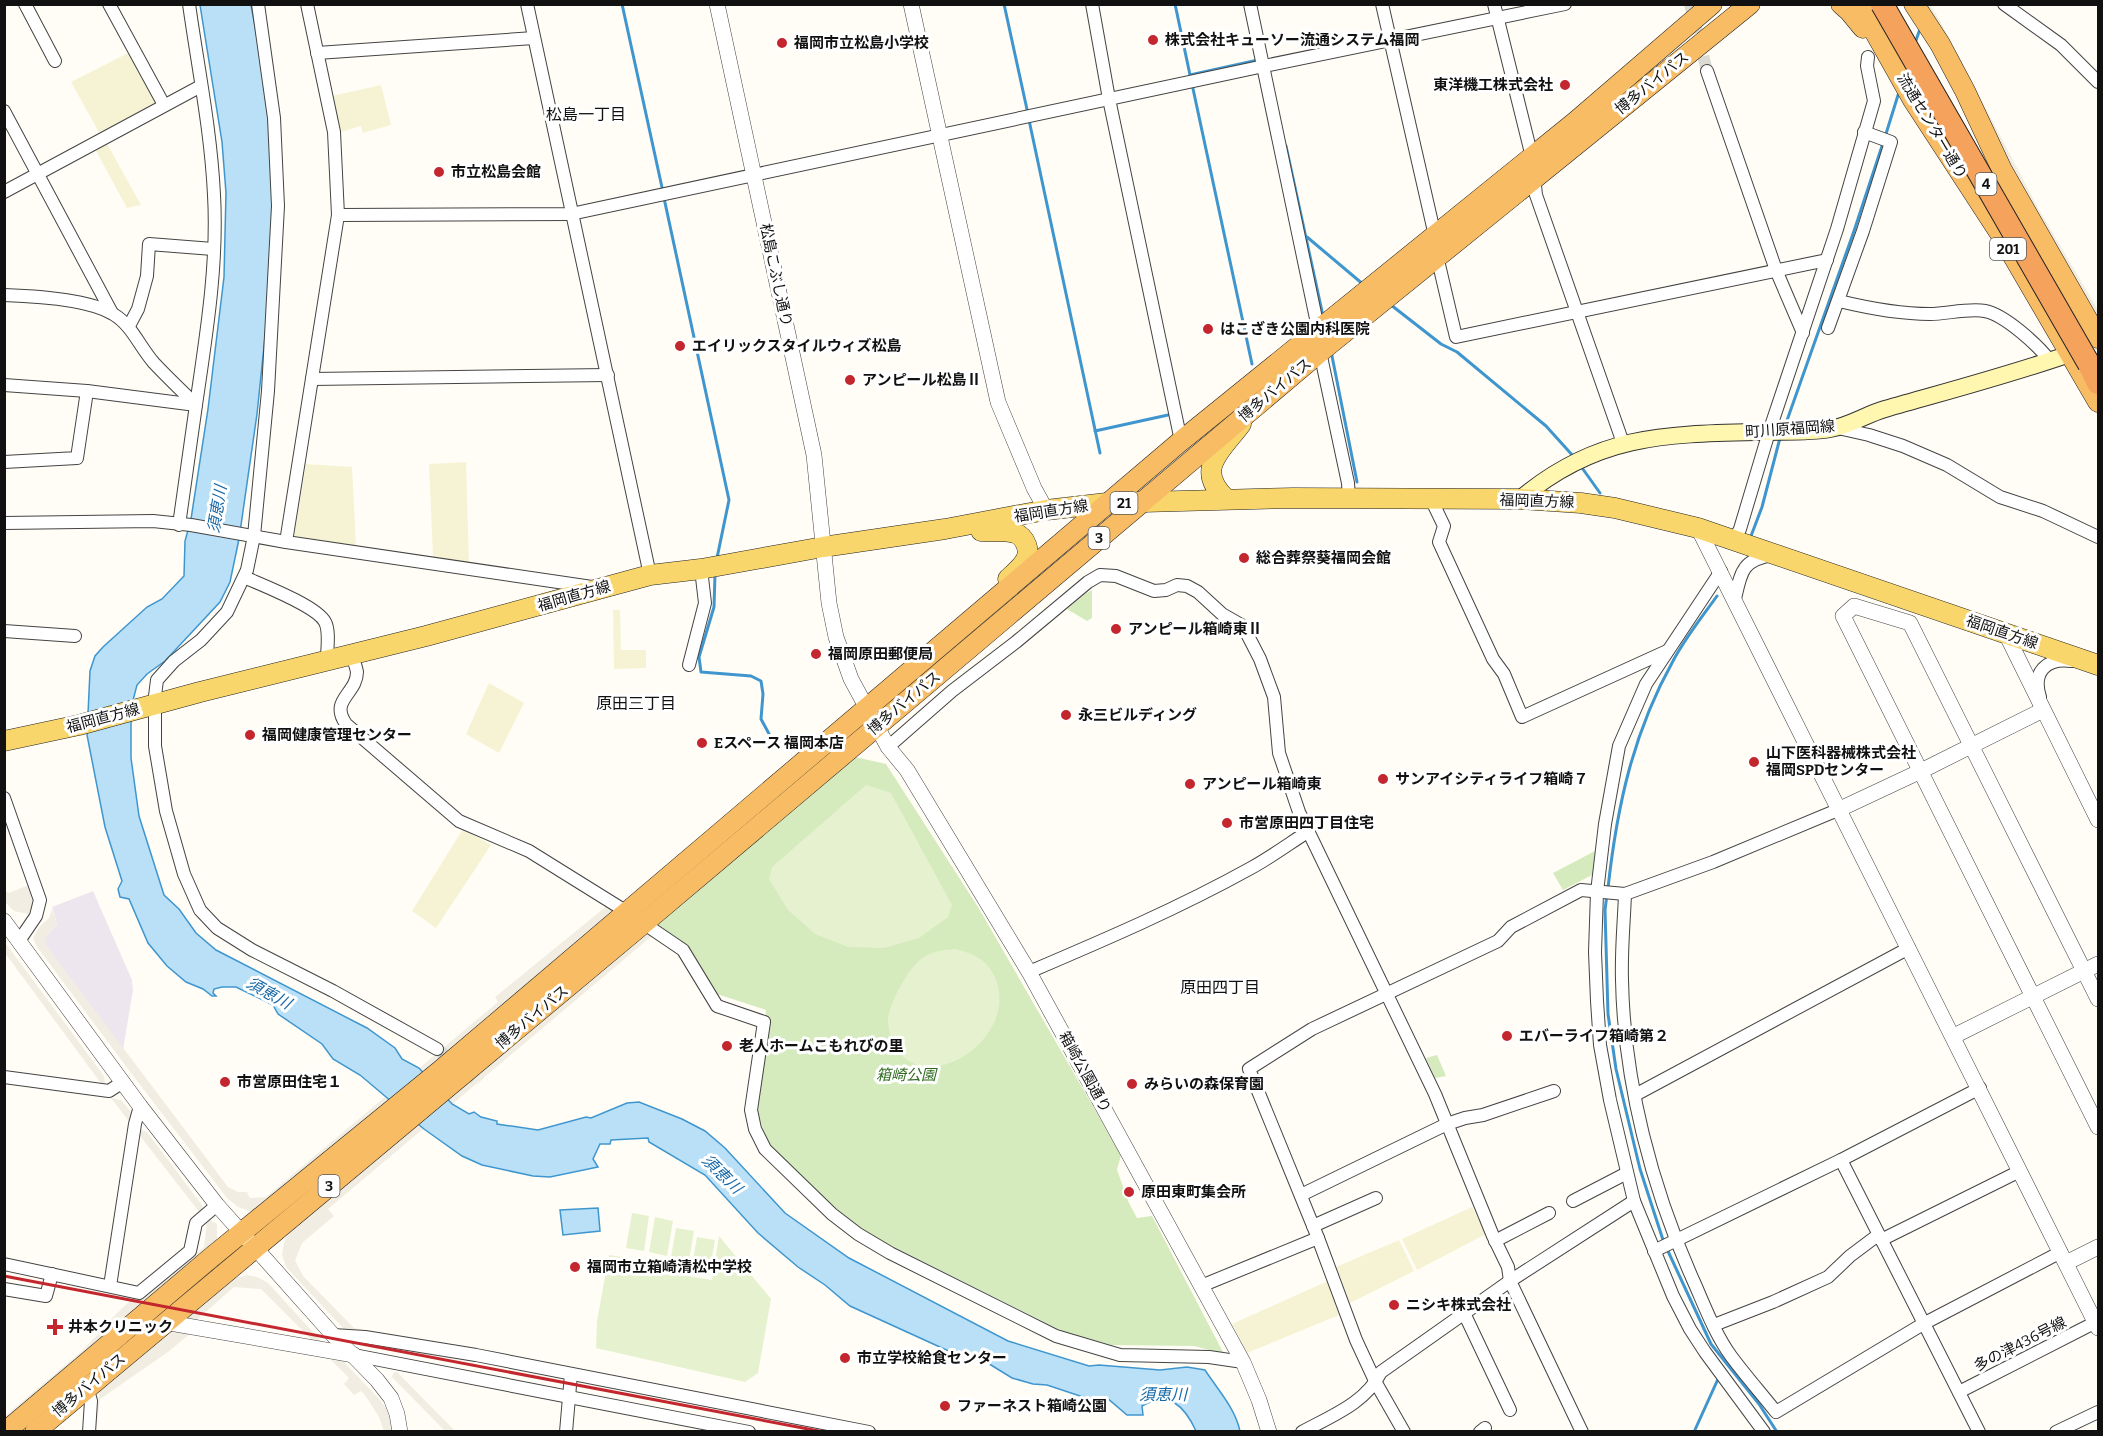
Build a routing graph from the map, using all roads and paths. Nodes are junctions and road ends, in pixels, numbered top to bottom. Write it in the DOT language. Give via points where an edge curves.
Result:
graph roads {
  1 [pos="25,4"];
  2 [pos="110,4"];
  3 [pos="189,4"];
  4 [pos="258,4"];
  5 [pos="307,4"];
  6 [pos="527,4"];
  7 [pos="717,4"];
  8 [pos="911,4"];
  9 [pos="1092,4"];
  10 [pos="1250,4"];
  11 [pos="1382,4"];
  12 [pos="1494,4"];
  13 [pos="1565,4"];
  14 [pos="1712,4"];
  15 [pos="1750,4"];
  16 [pos="1768,4"];
  17 [pos="1841,4"];
  18 [pos="1859,4"];
  19 [pos="1882,4"];
  20 [pos="1897,4"];
  21 [pos="2004,4"];
  22 [pos="1914,5"];
  23 [pos="1497,19"];
  24 [pos="534,38"];
  25 [pos="1390,41"];
  26 [pos="317,53"];
  27 [pos="1868,57"];
  28 [pos="56,61"];
  29 [pos="1677,63"];
  30 [pos="1264,66"];
  31 [pos="1707,71"];
  32 [pos="2098,82"];
  33 [pos="201,86"];
  34 [pos="1109,99"];
  35 [pos="164,105"];
  36 [pos="4,111"];
  37 [pos="1864,132"];
  38 [pos="940,136"];
  39 [pos="1532,157"];
  40 [pos="1951,159"];
  41 [pos="38,175"];
  42 [pos="754,175"];
  43 [pos="1535,179"];
  44 [pos="4,192"];
  45 [pos="571,214"];
  46 [pos="338,215"];
  47 [pos="1435,236"];
  48 [pos="213,249"];
  49 [pos="1437,256"];
  50 [pos="1827,260"];
  51 [pos="1776,270"];
  52 [pos="4,295"];
  53 [pos="1839,301"];
  54 [pos="1578,312"];
  55 [pos="112,313"];
  56 [pos="129,326"];
  57 [pos="1318,328"];
  58 [pos="1828,328"];
  59 [pos="1803,333"];
  60 [pos="2098,338"];
  61 [pos="2098,343"];
  62 [pos="1320,352"];
  63 [pos="2071,353"];
  64 [pos="2098,356"];
  65 [pos="2050,361"];
  66 [pos="608,375"];
  67 [pos="312,379"];
  68 [pos="2098,383"];
  69 [pos="4,385"];
  70 [pos="87,391"];
  71 [pos="2098,402"];
  72 [pos="196,405"];
  73 [pos="1249,412"];
  74 [pos="1837,428"];
  75 [pos="1778,431"];
  76 [pos="1181,441"];
  77 [pos="1623,443"];
  78 [pos="4,462"];
  79 [pos="1226,499"];
  80 [pos="1349,499"];
  81 [pos="1431,499"];
  82 [pos="1520,499"];
  83 [pos="1107,503"];
  84 [pos="1140,503"];
  85 [pos="1046,510"];
  86 [pos="4,523"];
  87 [pos="185,525"];
  88 [pos="1698,528"];
  89 [pos="945,530"];
  90 [pos="248,535"];
  91 [pos="2098,537"];
  92 [pos="1734,541"];
  93 [pos="286,542"];
  94 [pos="823,547"];
  95 [pos="1773,554"];
  96 [pos="701,569"];
  97 [pos="1721,571"];
  98 [pos="651,574"];
  99 [pos="244,577"];
  100 [pos="600,588"];
  101 [pos="1736,599"];
  102 [pos="4,631"];
  103 [pos="2006,634"];
  104 [pos="75,636"];
  105 [pos="1668,651"];
  106 [pos="351,653"];
  107 [pos="926,658"];
  108 [pos="327,659"];
  109 [pos="689,665"];
  110 [pos="2098,665"];
  111 [pos="151,705"];
  112 [pos="2043,710"];
  113 [pos="873,717"];
  114 [pos="6,737"];
  115 [pos="1972,745"];
  116 [pos="888,747"];
  117 [pos="1921,771"];
  118 [pos="4,798"];
  119 [pos="1840,809"];
  120 [pos="2098,820"];
  121 [pos="1309,831"];
  122 [pos="1599,892"];
  123 [pos="1622,893"];
  124 [pos="627,912"];
  125 [pos="4,921"];
  126 [pos="644,923"];
  127 [pos="19,941"];
  128 [pos="1909,948"];
  129 [pos="2092,968"];
  130 [pos="1029,972"];
  131 [pos="1387,992"];
  132 [pos="2033,996"];
  133 [pos="2098,999"];
  134 [pos="1954,1036"];
  135 [pos="437,1049"];
  136 [pos="448,1076"];
  137 [pos="4,1077"];
  138 [pos="123,1082"];
  139 [pos="1980,1088"];
  140 [pos="1554,1091"];
  141 [pos="1635,1095"];
  142 [pos="140,1106"];
  143 [pos="1447,1124"];
  144 [pos="2098,1127"];
  145 [pos="1841,1160"];
  146 [pos="2020,1171"];
  147 [pos="1627,1173"];
  148 [pos="1301,1195"];
  149 [pos="1376,1198"];
  150 [pos="1573,1201"];
  151 [pos="1634,1201"];
  152 [pos="217,1205"];
  153 [pos="1549,1213"];
  154 [pos="1316,1232"];
  155 [pos="243,1233"];
  156 [pos="1880,1238"];
  157 [pos="1495,1241"];
  158 [pos="1665,1245"];
  159 [pos="2098,1247"];
  160 [pos="256,1248"];
  161 [pos="2064,1258"];
  162 [pos="4,1264"];
  163 [pos="52,1274"];
  164 [pos="1510,1281"];
  165 [pos="110,1286"];
  166 [pos="1201,1286"];
  167 [pos="4,1289"];
  168 [pos="1464,1313"];
  169 [pos="164,1322"];
  170 [pos="1923,1324"];
  171 [pos="1714,1325"];
  172 [pos="2097,1325"];
  173 [pos="333,1335"];
  174 [pos="354,1355"];
  175 [pos="1243,1362"];
  176 [pos="571,1374"];
  177 [pos="1376,1383"];
  178 [pos="87,1387"];
  179 [pos="1959,1392"];
  180 [pos="569,1396"];
  181 [pos="1510,1410"];
  182 [pos="2098,1412"];
  183 [pos="4,1431"];
  184 [pos="35,1431"];
  185 [pos="89,1431"];
  186 [pos="400,1431"];
  187 [pos="566,1431"];
  188 [pos="749,1431"];
  189 [pos="869,1431"];
  190 [pos="1269,1431"];
  191 [pos="1302,1431"];
  192 [pos="1404,1431"];
  193 [pos="1582,1431"];
  194 [pos="1764,1431"];
  195 [pos="1979,1431"];
  196 [pos="2056,1431"];
  1 -- 28 [label="street"];
  2 -- 35 [label="street"];
  3 -- 33 [label="street"];
  4 -- 90 [label="street" via="274,118 278,206 268,391"];
  5 -- 26 [label="street"];
  6 -- 24 [label="street"];
  7 -- 42 [label="street, 松島こぶし通り"];
  8 -- 38 [label="street"];
  9 -- 34 [label="street"];
  10 -- 30 [label="street"];
  11 -- 25 [label="street"];
  12 -- 23 [label="street"];
  13 -- 23 [label="street"];
  14 -- 39 [label="highway, 博多バイパス / 3"];
  15 -- 29 [label="highway, 博多バイパス / 3"];
  16 -- 29 [label="highway" via="1732,31"];
  17 -- 40 [label="highway" via="1859,23 1931,140"];
  18 -- 40 [label="highway, 流通センター通り / 201"];
  19 -- 68 [label="highway, 4, bridge"];
  20 -- 64 [label="highway, 4"];
  21 -- 32 [label="street" via="2061,45"];
  22 -- 60 [label="highway, 201" via="1940,44 2002,170"];
  23 -- 25 [label="street"];
  23 -- 39 [label="street"];
  24 -- 26 [label="street"];
  24 -- 45 [label="street"];
  25 -- 30 [label="street"];
  25 -- 47 [label="street"];
  26 -- 46 [label="street" via="334,132"];
  27 -- 37 [label="street" via="1874,101"];
  29 -- 43 [label="highway, 博多バイパス / 3"];
  30 -- 34 [label="street"];
  30 -- 57 [label="street"];
  31 -- 51 [label="street"];
  33 -- 35 [label="street"];
  33 -- 48 [label="street" via="214,186"];
  34 -- 38 [label="street"];
  34 -- 76 [label="street"];
  35 -- 41 [label="street"];
  36 -- 41 [label="street"];
  37 -- 50 [label="street"];
  37 -- 53 [label="street" via="1891,142"];
  38 -- 42 [label="street"];
  38 -- 85 [label="street" via="998,402"];
  39 -- 43 [label="street"];
  39 -- 47 [label="highway, 博多バイパス / 3"];
  40 -- 63 [label="highway, 流通センター通り / 201"];
  41 -- 44 [label="street"];
  41 -- 55 [label="street"];
  42 -- 45 [label="street"];
  42 -- 94 [label="street, 松島こぶし通り" via="814,454"];
  43 -- 49 [label="highway, 博多バイパス / 3"];
  43 -- 54 [label="street" via="1536,195"];
  45 -- 46 [label="street"];
  45 -- 66 [label="street"];
  46 -- 67 [label="street"];
  47 -- 57 [label="highway, 博多バイパス / 3"];
  48 -- 56 [label="street" via="149,244 147,276"];
  48 -- 72 [label="street" via="210,309"];
  49 -- 54 [label="street" via="1456,337"];
  49 -- 62 [label="highway, 博多バイパス / 3"];
  50 -- 51 [label="street"];
  50 -- 59 [label="street"];
  51 -- 54 [label="street"];
  51 -- 59 [label="street"];
  52 -- 55 [label="street" via="87,305"];
  53 -- 58 [label="street"];
  53 -- 65 [label="street" via="1929,314 1984,311 2016,328"];
  54 -- 77 [label="street"];
  55 -- 56 [label="street"];
  56 -- 72 [label="street" via="154,362"];
  57 -- 76 [label="highway, 博多バイパス / 3"];
  59 -- 75 [label="street"];
  61 -- 63 [label="main road, 町川原福岡線"];
  62 -- 73 [label="highway, 博多バイパス / 3"];
  62 -- 80 [label="street"];
  63 -- 65 [label="main road, 町川原福岡線"];
  63 -- 71 [label="highway, 流通センター通り / 201"];
  65 -- 74 [label="main road, 町川原福岡線" via="1881,410"];
  66 -- 67 [label="street"];
  66 -- 98 [label="street"];
  67 -- 93 [label="street"];
  69 -- 70 [label="street"];
  70 -- 72 [label="street"];
  70 -- 78 [label="street" via="77,458"];
  72 -- 87 [label="street"];
  73 -- 79 [label="main road" via="1212,462 1214,488"];
  73 -- 84 [label="highway, 博多バイパス / 3"];
  74 -- 75 [label="main road, 町川原福岡線"];
  74 -- 91 [label="street" via="1903,446 1947,465 2000,497 2043,511"];
  75 -- 77 [label="main road, 町川原福岡線" via="1656,436"];
  75 -- 92 [label="street"];
  76 -- 83 [label="highway, 博多バイパス / 3"];
  77 -- 82 [label="main road, 町川原福岡線" via="1565,466"];
  79 -- 80 [label="main road, 福岡直方線 / 21"];
  79 -- 84 [label="main road, 福岡直方線 / 21"];
  80 -- 81 [label="main road, 福岡直方線 / 21"];
  81 -- 82 [label="main road, 福岡直方線 / 21"];
  81 -- 105 [label="street" via="1444,526 1439,542 1522,717"];
  82 -- 88 [label="main road, 福岡直方線 / 21" via="1615,508"];
  83 -- 84 [label="main road, 福岡直方線 / 21"];
  83 -- 85 [label="main road, 福岡直方線 / 21"];
  83 -- 107 [label="highway, 博多バイパス / 3"];
  84 -- 113 [label="highway, 博多バイパス / 3"];
  85 -- 89 [label="main road, 福岡直方線 / 21"];
  86 -- 87 [label="street" via="153,521"];
  87 -- 90 [label="street"];
  88 -- 92 [label="main road, 福岡直方線 / 21"];
  88 -- 97 [label="street"];
  89 -- 94 [label="main road, 福岡直方線 / 21"];
  89 -- 107 [label="main road" via="1017,534 1028,550 1026,560"];
  90 -- 93 [label="street"];
  90 -- 99 [label="street"];
  92 -- 95 [label="main road, 福岡直方線 / 21"];
  93 -- 100 [label="street"];
  94 -- 96 [label="main road, 福岡直方線 / 21"];
  94 -- 113 [label="street, 松島こぶし通り" via="836,637 851,679"];
  95 -- 101 [label="street" via="1754,559 1742,570"];
  95 -- 103 [label="main road, 福岡直方線 / 21"];
  96 -- 98 [label="main road, 福岡直方線 / 21"];
  96 -- 109 [label="street" via="705,603"];
  97 -- 101 [label="street"];
  97 -- 105 [label="street"];
  98 -- 100 [label="main road, 福岡直方線 / 21"];
  99 -- 108 [label="street" via="319,614 327,624"];
  99 -- 111 [label="street" via="227,612 158,680"];
  100 -- 106 [label="main road, 福岡直方線 / 21"];
  101 -- 119 [label="street"];
  102 -- 104 [label="street"];
  103 -- 110 [label="main road, 福岡直方線 / 21"];
  103 -- 112 [label="street"];
  105 -- 122 [label="street" via="1646,684 1619,746 1605,825"];
  106 -- 108 [label="main road, 福岡直方線 / 21"];
  106 -- 124 [label="street" via="357,671 340,706 340,716 346,724 459,821 529,851"];
  107 -- 113 [label="highway, 博多バイパス / 3"];
  108 -- 111 [label="main road, 福岡直方線 / 21"];
  110 -- 112 [label="street" via="2058,660 2044,666 2038,677"];
  111 -- 114 [label="main road, 福岡直方線 / 21" via="79,725"];
  111 -- 135 [label="street" via="166,811 184,874 200,910 217,928 252,950"];
  112 -- 115 [label="street"];
  112 -- 120 [label="street"];
  113 -- 116 [label="street, 箱崎公園通り"];
  113 -- 124 [label="highway, 博多バイパス / 3"];
  113 -- 126 [label="highway, 博多バイパス / 3"];
  115 -- 117 [label="street"];
  115 -- 117 [label="street" via="1910,623 1854,606 1843,616"];
  115 -- 129 [label="street"];
  116 -- 121 [label="street" via="952,691 1100,575 1116,576 1154,591 1187,586 1243,626 1251,640 1274,698 1279,753"];
  116 -- 130 [label="street, 箱崎公園通り" via="907,771"];
  117 -- 119 [label="street"];
  117 -- 132 [label="street"];
  118 -- 127 [label="street" via="40,900 36,916"];
  119 -- 123 [label="street" via="1713,862"];
  119 -- 128 [label="street"];
  121 -- 130 [label="street" via="1216,887"];
  121 -- 131 [label="street"];
  122 -- 123 [label="street"];
  122 -- 131 [label="street" via="1581,890 1511,927 1498,941"];
  122 -- 147 [label="street" via="1595,952 1600,1045"];
  123 -- 141 [label="street" via="1622,981"];
  124 -- 126 [label="street"];
  124 -- 136 [label="highway, 博多バイパス / 3"];
  125 -- 127 [label="street"];
  126 -- 136 [label="highway, 博多バイパス / 3"];
  126 -- 175 [label="street" via="683,950 717,1006 764,1022 751,1110 755,1129 765,1149 858,1234 1056,1336 1120,1355 1209,1357"];
  127 -- 138 [label="street"];
  128 -- 134 [label="street"];
  128 -- 141 [label="street"];
  129 -- 132 [label="street"];
  129 -- 133 [label="street"];
  130 -- 166 [label="street, 箱崎公園通り"];
  131 -- 143 [label="street"];
  131 -- 148 [label="street" via="1312,1029 1249,1069"];
  132 -- 134 [label="street"];
  132 -- 144 [label="street"];
  134 -- 139 [label="street"];
  136 -- 155 [label="highway, 博多バイパス / 3" via="387,1114"];
  136 -- 160 [label="highway, 博多バイパス / 3" via="404,1125"];
  137 -- 138 [label="street" via="109,1091"];
  138 -- 142 [label="street"];
  139 -- 145 [label="street"];
  139 -- 146 [label="street"];
  140 -- 143 [label="street"];
  141 -- 158 [label="street"];
  142 -- 152 [label="street"];
  142 -- 165 [label="street"];
  143 -- 148 [label="street"];
  143 -- 157 [label="street"];
  145 -- 156 [label="street"];
  145 -- 158 [label="street"];
  146 -- 156 [label="street"];
  146 -- 161 [label="street"];
  147 -- 150 [label="street"];
  147 -- 151 [label="street"];
  148 -- 154 [label="street"];
  149 -- 154 [label="street"];
  151 -- 158 [label="street"];
  151 -- 164 [label="street"];
  152 -- 155 [label="street"];
  152 -- 165 [label="street" via="196,1223 190,1251 139,1293"];
  153 -- 157 [label="street"];
  154 -- 166 [label="street"];
  154 -- 177 [label="street"];
  155 -- 160 [label="street"];
  155 -- 183 [label="highway, 博多バイパス / 3"];
  156 -- 170 [label="street"];
  156 -- 171 [label="street" via="1850,1256 1828,1277"];
  157 -- 164 [label="street" via="1509,1267"];
  158 -- 171 [label="street"];
  158 -- 194 [label="street" via="1673,1296 1700,1345"];
  159 -- 161 [label="street"];
  160 -- 169 [label="highway, 博多バイパス / 3"];
  160 -- 173 [label="street"];
  161 -- 170 [label="street"];
  161 -- 172 [label="street"];
  162 -- 163 [label="street"];
  163 -- 165 [label="street"];
  163 -- 167 [label="street" via="46,1296"];
  164 -- 168 [label="street"];
  164 -- 193 [label="street"];
  166 -- 175 [label="street, 箱崎公園通り"];
  168 -- 177 [label="street" via="1381,1372"];
  168 -- 181 [label="street"];
  169 -- 174 [label="street"];
  169 -- 178 [label="highway, 博多バイパス / 3"];
  170 -- 171 [label="street" via="1776,1412 1730,1354"];
  170 -- 179 [label="street"];
  172 -- 179 [label="street, 多の津436号線"];
  173 -- 174 [label="street"];
  173 -- 176 [label="street" via="476,1355"];
  174 -- 180 [label="street"];
  174 -- 186 [label="street" via="391,1398"];
  175 -- 190 [label="street, 箱崎公園通り"];
  176 -- 180 [label="street"];
  176 -- 189 [label="street"];
  177 -- 191 [label="street" via="1354,1404"];
  177 -- 192 [label="street"];
  178 -- 184 [label="highway, 博多バイパス / 3"];
  178 -- 185 [label="street" via="91,1401"];
  179 -- 195 [label="street"];
  180 -- 187 [label="street"];
  180 -- 188 [label="street"];
  182 -- 196 [label="street"];
}
